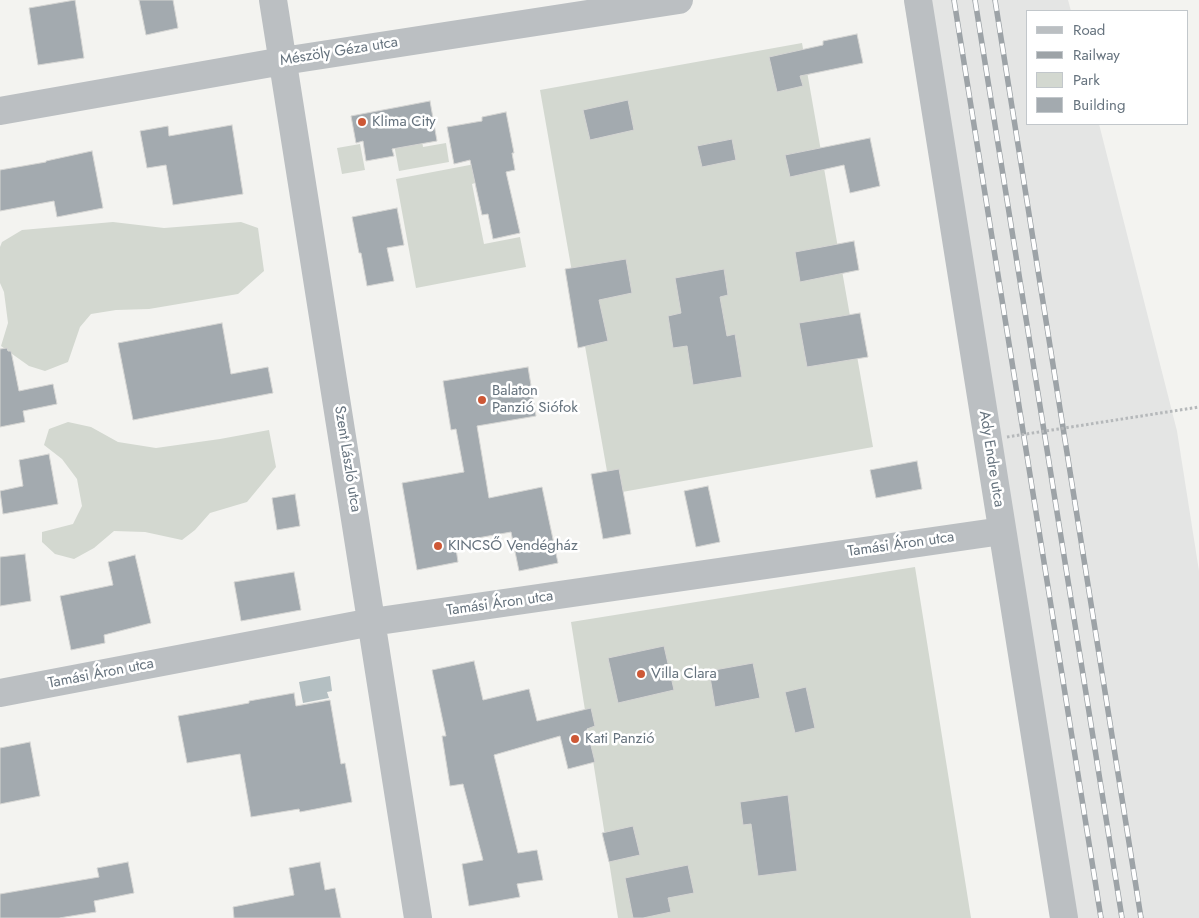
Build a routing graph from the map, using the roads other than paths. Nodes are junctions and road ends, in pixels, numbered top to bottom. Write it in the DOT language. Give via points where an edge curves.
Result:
graph roads {
  1 [pos="273,0"];
  2 [pos="679,0"];
  3 [pos="918,0"];
  4 [pos="283,60"];
  5 [pos="0,111"];
  6 [pos="1002,531"];
  7 [pos="372,622"];
  8 [pos="0,693"];
  9 [pos="418,918"];
  10 [pos="1064,918"];
  1 -- 4 [label="street, Szent László utca"];
  2 -- 4 [label="street, Mészöly Géza utca"];
  3 -- 6 [label="street, Ady Endre utca"];
  4 -- 5 [label="street, Mészöly Géza utca"];
  4 -- 7 [label="street, Szent László utca"];
  6 -- 7 [label="street, Tamási Áron utca"];
  6 -- 10 [label="street, Ady Endre utca"];
  7 -- 8 [label="street, Tamási Áron utca"];
  7 -- 9 [label="street, Szent László utca"];
}
